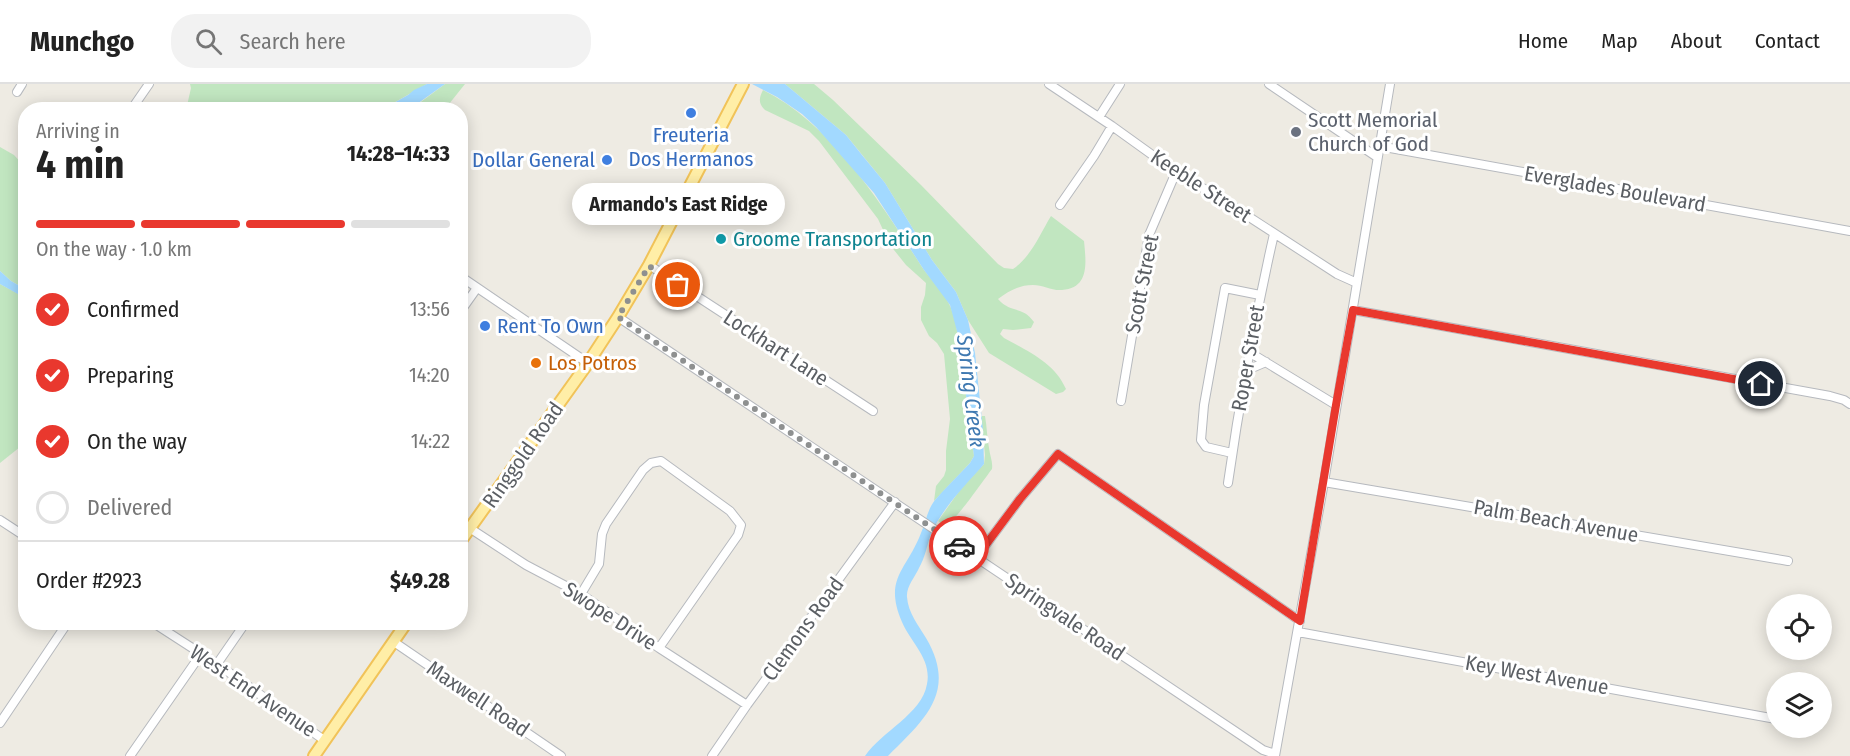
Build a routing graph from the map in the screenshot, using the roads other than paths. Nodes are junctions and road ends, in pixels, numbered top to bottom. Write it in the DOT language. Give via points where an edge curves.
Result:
graph roads {
  1 [pos="22,84"];
  2 [pos="149,84"];
  3 [pos="1049,84"];
  4 [pos="1120,84"];
  5 [pos="1269,84"];
  6 [pos="1390,84"];
  7 [pos="742,88"];
  8 [pos="17,92"];
  9 [pos="137,102"];
  10 [pos="1099,117"];
  11 [pos="1112,126"];
  12 [pos="1379,146"];
  13 [pos="1377,157"];
  14 [pos="1176,172"];
  15 [pos="1060,205"];
  16 [pos="1850,231"];
  17 [pos="1274,234"];
  18 [pos="649,266"];
  19 [pos="468,282"];
  20 [pos="1357,283"];
  21 [pos="477,288"];
  22 [pos="1260,295"];
  23 [pos="468,301"];
  24 [pos="1353,310"];
  25 [pos="618,317"];
  26 [pos="1249,352"];
  27 [pos="1266,362"];
  28 [pos="588,363"];
  29 [pos="1245,371"];
  30 [pos="1121,401"];
  31 [pos="1850,404"];
  32 [pos="1336,405"];
  33 [pos="873,411"];
  34 [pos="1232,453"];
  35 [pos="1324,482"];
  36 [pos="1228,483"];
  37 [pos="895,502"];
  38 [pos="0,520"];
  39 [pos="471,529"];
  40 [pos="18,532"];
  41 [pos="468,533"];
  42 [pos="976,558"];
  43 [pos="1788,561"];
  44 [pos="581,594"];
  45 [pos="1300,621"];
  46 [pos="63,630"];
  47 [pos="164,630"];
  48 [pos="240,630"];
  49 [pos="402,630"];
  50 [pos="1298,632"];
  51 [pos="394,642"];
  52 [pos="659,648"];
  53 [pos="201,654"];
  54 [pos="217,664"];
  55 [pos="747,705"];
  56 [pos="1766,717"];
  57 [pos="0,723"];
  58 [pos="324,740"];
  59 [pos="1275,755"];
  60 [pos="130,756"];
  61 [pos="314,756"];
  62 [pos="561,756"];
  63 [pos="712,756"];
  1 -- 8 [label="street"];
  2 -- 9 [label="street"];
  3 -- 10 [label="street, Keeble Street"];
  4 -- 10 [label="street"];
  5 -- 13 [label="street"];
  6 -- 12 [label="street"];
  7 -- 18 [label="main road, Ringgold Road"];
  10 -- 11 [label="street, Keeble Street"];
  11 -- 14 [label="street, Keeble Street"];
  11 -- 15 [label="street"];
  12 -- 13 [label="street"];
  12 -- 16 [label="street, Everglades Boulevard"];
  13 -- 20 [label="street"];
  14 -- 17 [label="street, Keeble Street"];
  14 -- 30 [label="street, Scott Street" via="1149,235"];
  17 -- 20 [label="street, Keeble Street"];
  17 -- 22 [label="street, Roper Street"];
  18 -- 25 [label="main road, Ringgold Road"];
  18 -- 33 [label="street, Lockhart Lane"];
  19 -- 21 [label="street"];
  20 -- 24 [label="street"];
  21 -- 23 [label="street"];
  21 -- 28 [label="street"];
  22 -- 26 [label="street, Roper Street"];
  22 -- 34 [label="street" via="1225,288 1208,379 1201,440 1206,447"];
  24 -- 31 [label="street" via="1818,394"];
  24 -- 32 [label="street"];
  25 -- 28 [label="main road, Ringgold Road"];
  25 -- 37 [label="street, Springvale Road"];
  26 -- 27 [label="street"];
  26 -- 29 [label="street, Roper Street"];
  27 -- 29 [label="street"];
  27 -- 32 [label="street"];
  28 -- 39 [label="main road, Ringgold Road"];
  29 -- 34 [label="street, Roper Street"];
  32 -- 35 [label="street"];
  34 -- 36 [label="street, Roper Street"];
  35 -- 43 [label="street, Palm Beach Avenue"];
  35 -- 45 [label="street"];
  37 -- 42 [label="street, Springvale Road"];
  37 -- 55 [label="street, Clemons Road"];
  38 -- 40 [label="street"];
  39 -- 41 [label="main road, Ringgold Road"];
  39 -- 44 [label="street, Swope Drive" via="526,565"];
  42 -- 45 [label="street" via="1058,454"];
  42 -- 59 [label="street, Springvale Road"];
  44 -- 52 [label="street, Swope Drive"];
  44 -- 52 [label="street" via="599,564 606,524 643,470 661,461 730,511 741,525 738,535"];
  45 -- 50 [label="street"];
  46 -- 57 [label="street"];
  47 -- 53 [label="street, West End Avenue"];
  48 -- 54 [label="street"];
  49 -- 51 [label="main road"];
  50 -- 56 [label="street, Key West Avenue"];
  50 -- 59 [label="street"];
  51 -- 58 [label="main road"];
  51 -- 62 [label="street, Maxwell Road"];
  52 -- 55 [label="street, Swope Drive"];
  53 -- 54 [label="street, West End Avenue"];
  53 -- 60 [label="street"];
  54 -- 58 [label="street, West End Avenue"];
  55 -- 63 [label="street, Clemons Road"];
  58 -- 61 [label="main road"];
}
